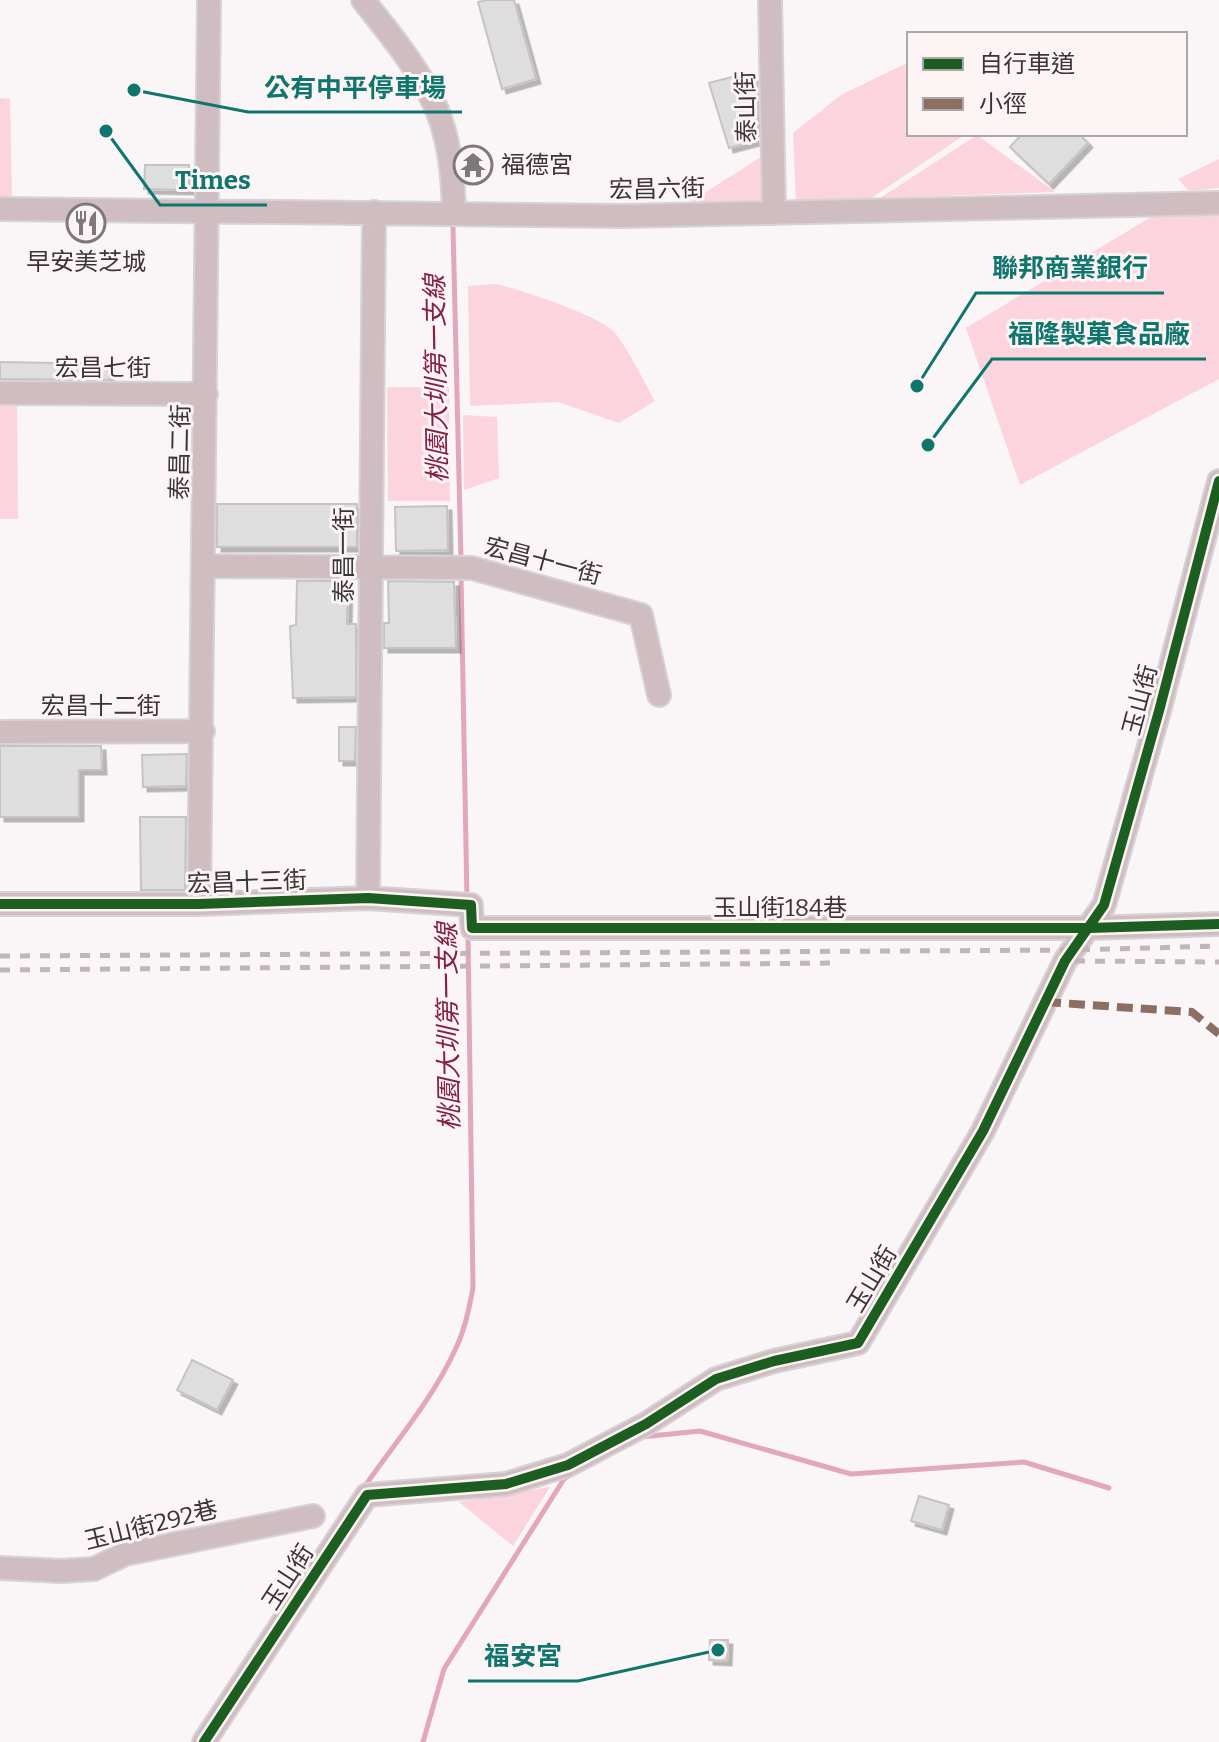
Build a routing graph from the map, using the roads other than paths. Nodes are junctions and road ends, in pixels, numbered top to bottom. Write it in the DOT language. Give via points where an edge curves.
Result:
graph roads {
  1 [pos="209,0"];
  2 [pos="363,0"];
  3 [pos="770,0"];
  4 [pos="1219,203"];
  5 [pos="0,209"];
  6 [pos="208,210"];
  7 [pos="374,212"];
  8 [pos="450,213"];
  9 [pos="774,213"];
  10 [pos="0,393"];
  11 [pos="206,394"];
  12 [pos="1219,481"];
  13 [pos="205,566"];
  14 [pos="370,567"];
  15 [pos="659,695"];
  16 [pos="203,731"];
  17 [pos="0,732"];
  18 [pos="368,898"];
  19 [pos="0,904"];
  20 [pos="199,904"];
  21 [pos="1219,924"];
  22 [pos="472,928"];
  23 [pos="1089,928"];
  24 [pos="313,1516"];
  25 [pos="0,1568"];
  26 [pos="204,1742"];
  1 -- 6 [label="street, 泰昌二街"];
  2 -- 8 [label="street" via="434,102 452,173"];
  3 -- 9 [label="street, 泰山街"];
  4 -- 9 [label="street, 宏昌六街"];
  5 -- 6 [label="street, 宏昌六街"];
  6 -- 7 [label="street, 宏昌六街"];
  6 -- 11 [label="street, 泰昌二街"];
  7 -- 8 [label="street, 宏昌六街"];
  7 -- 14 [label="street, 泰昌一街"];
  8 -- 9 [label="street, 宏昌六街"];
  10 -- 11 [label="street, 宏昌七街"];
  11 -- 13 [label="street, 泰昌二街"];
  12 -- 23 [label="street, 玉山街" via="1104,905"];
  13 -- 14 [label="street, 宏昌十一街"];
  13 -- 16 [label="street, 泰昌二街"];
  14 -- 15 [label="street, 宏昌十一街" via="461,568 641,615"];
  14 -- 18 [label="street, 泰昌一街"];
  16 -- 17 [label="street, 宏昌十二街"];
  16 -- 20 [label="street, 泰昌二街"];
  18 -- 20 [label="street, 宏昌十三街"];
  18 -- 22 [label="street, 宏昌十三街" via="466,904"];
  19 -- 20 [label="street, 宏昌十三街"];
  21 -- 23 [label="street, 玉山街184巷"];
  22 -- 23 [label="street, 玉山街184巷"];
  23 -- 26 [label="street, 玉山街" via="1065,961 983,1131 858,1343 716,1379 568,1465 506,1484 367,1495"];
  24 -- 25 [label="street, 玉山街292巷" via="125,1554 94,1569"];
}
